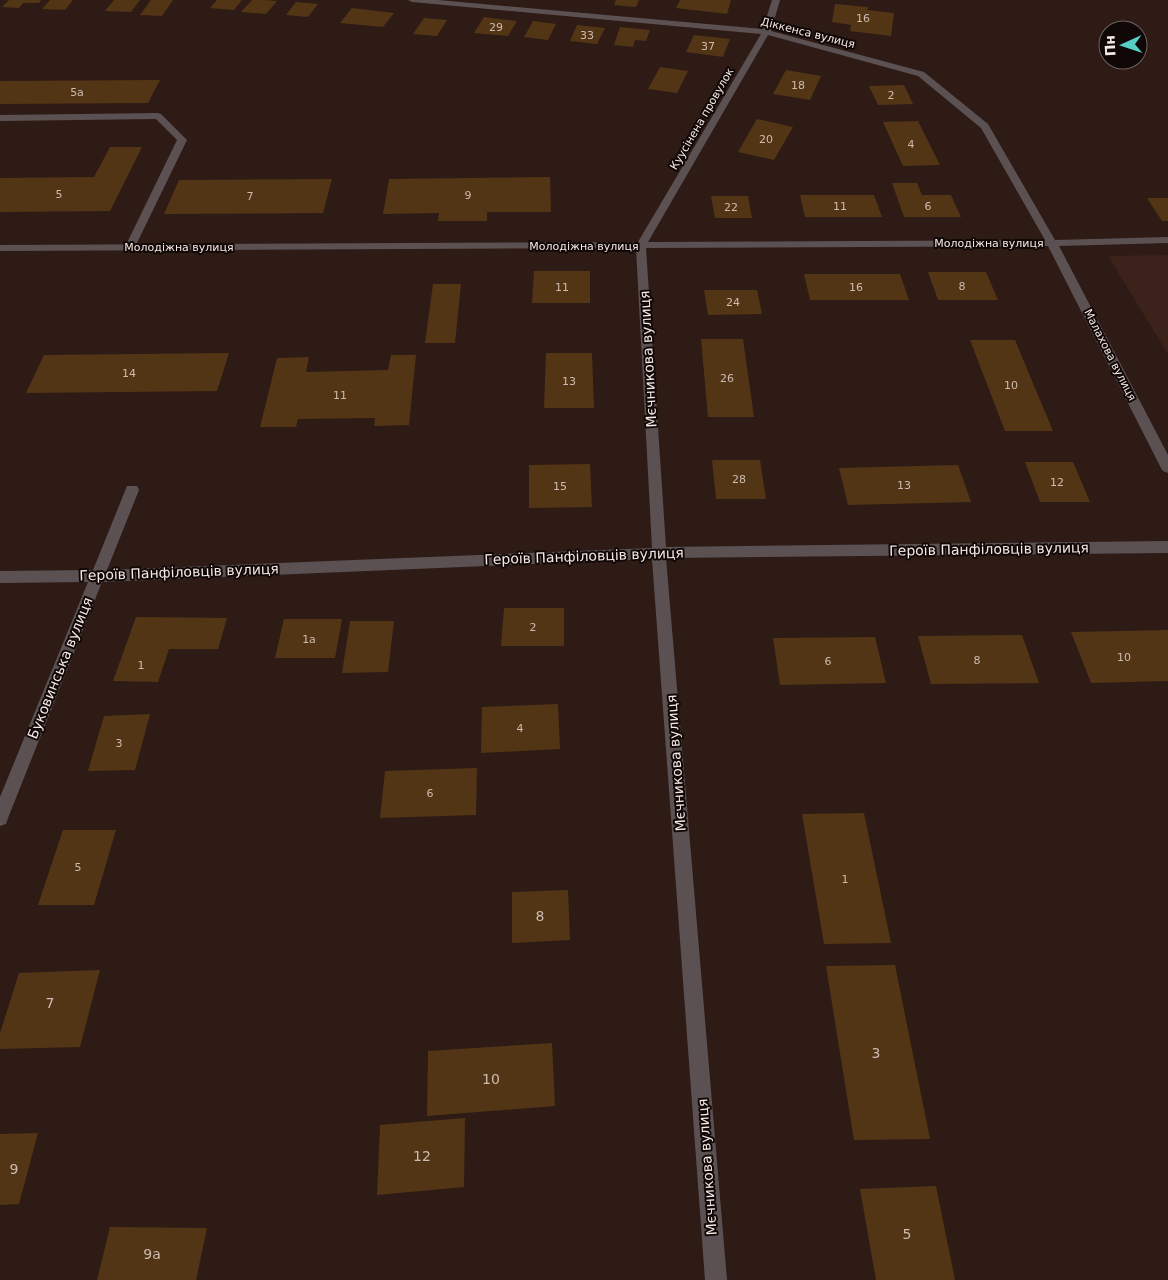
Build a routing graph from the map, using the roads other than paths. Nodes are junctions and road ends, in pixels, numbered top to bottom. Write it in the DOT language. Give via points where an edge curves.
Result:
graph roads {
  1 [pos="412,0"];
  2 [pos="776,0"];
  3 [pos="766,32"];
  4 [pos="0,118"];
  5 [pos="1168,240"];
  6 [pos="1052,243"];
  7 [pos="641,245"];
  8 [pos="130,247"];
  9 [pos="0,248"];
  10 [pos="1168,468"];
  11 [pos="132,490"];
  12 [pos="1168,546"];
  13 [pos="659,553"];
  14 [pos="98,576"];
  15 [pos="0,577"];
  16 [pos="0,818"];
  17 [pos="716,1280"];
  1 -- 3 [label="street, Діккенса вулиця"];
  2 -- 3 [label="street, Куусінена провулок"];
  3 -- 6 [label="street, Діккенса вулиця" via="921,74 985,126"];
  3 -- 7 [label="street, Куусінена провулок"];
  4 -- 8 [label="street" via="158,116 182,140"];
  5 -- 6 [label="street, Молодіжна вулиця"];
  6 -- 7 [label="street, Молодіжна вулиця"];
  6 -- 10 [label="street, Малахова вулиця"];
  7 -- 8 [label="street, Молодіжна вулиця"];
  7 -- 13 [label="street, Мєчникова вулиця"];
  8 -- 9 [label="street, Молодіжна вулиця"];
  11 -- 14 [label="street, Буковинська вулиця"];
  12 -- 13 [label="street, Героїв Панфіловців вулиця"];
  13 -- 14 [label="street, Героїв Панфіловців вулиця"];
  13 -- 17 [label="street, Мєчникова вулиця"];
  14 -- 15 [label="street, Героїв Панфіловців вулиця"];
  14 -- 16 [label="street, Буковинська вулиця"];
}
